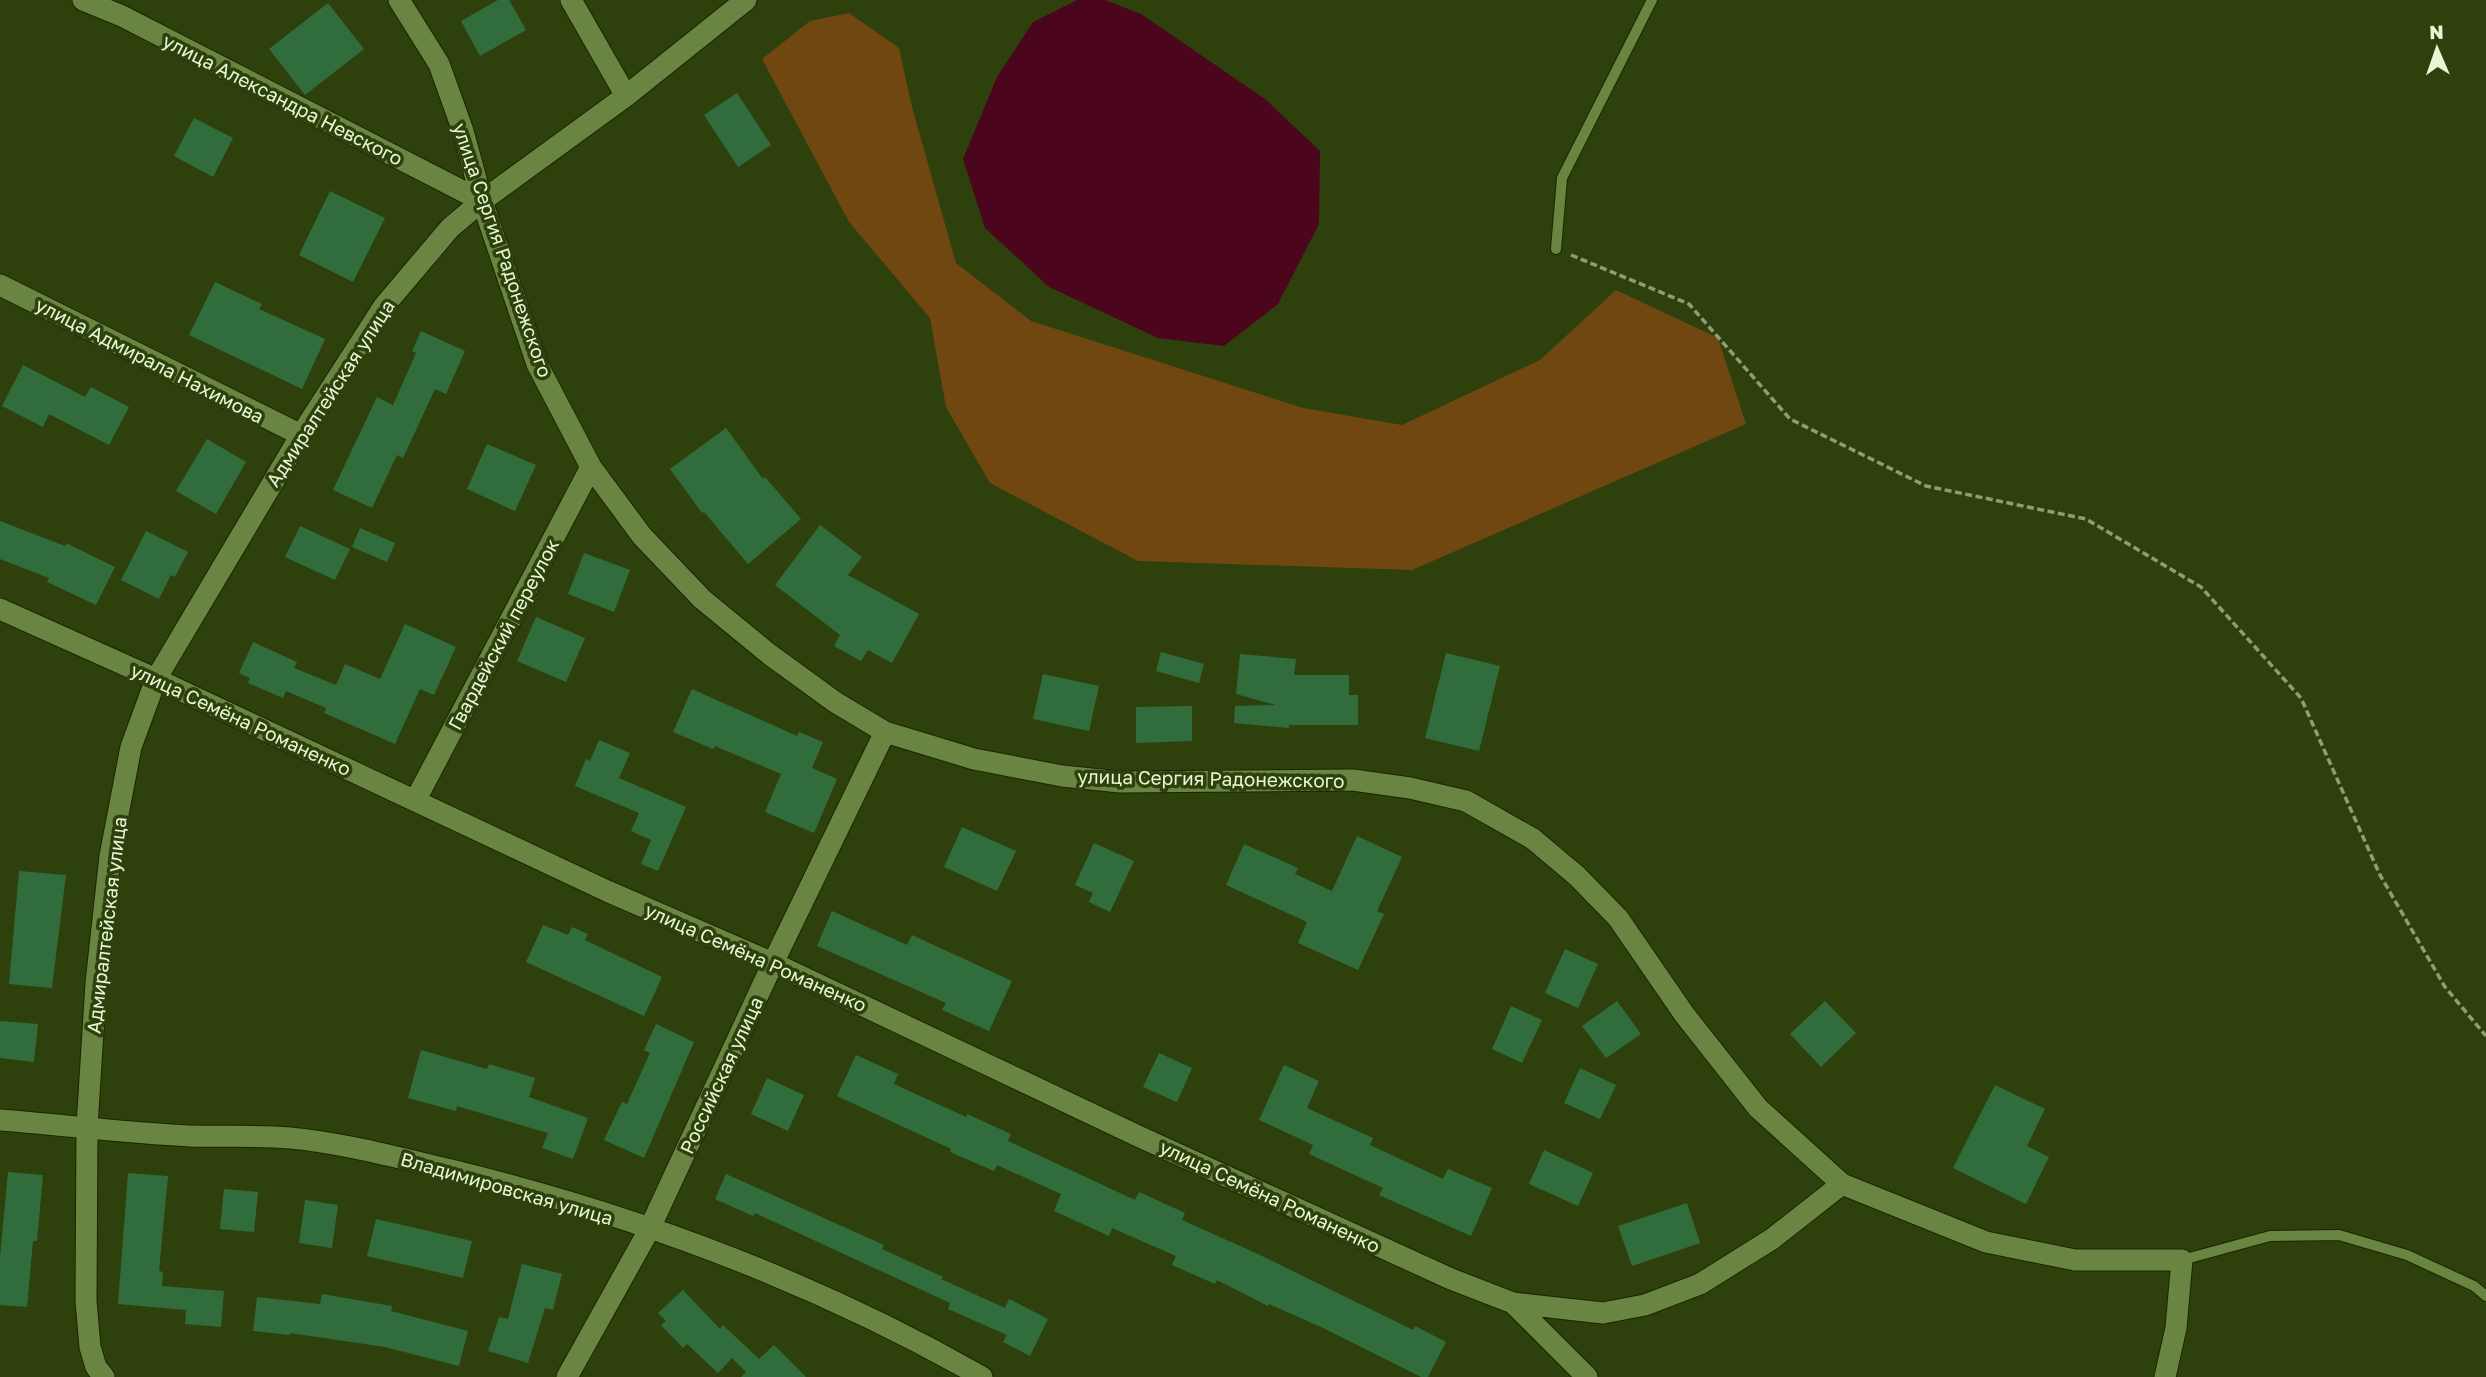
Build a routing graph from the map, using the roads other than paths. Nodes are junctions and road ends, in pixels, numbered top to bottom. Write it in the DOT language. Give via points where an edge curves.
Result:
graph roads {
  1 [pos="83,0"];
  2 [pos="400,0"];
  3 [pos="571,0"];
  4 [pos="746,0"];
  5 [pos="1652,0"];
  6 [pos="626,96"];
  7 [pos="482,201"];
  8 [pos="1556,249"];
  9 [pos="0,285"];
  10 [pos="301,435"];
  11 [pos="591,467"];
  12 [pos="0,608"];
  13 [pos="156,679"];
  14 [pos="885,732"];
  15 [pos="415,801"];
  16 [pos="773,963"];
  17 [pos="0,1120"];
  18 [pos="87,1127"];
  19 [pos="1842,1184"];
  20 [pos="649,1230"];
  21 [pos="2182,1260"];
  22 [pos="2486,1296"];
  23 [pos="1513,1303"];
  24 [pos="104,1377"];
  25 [pos="567,1377"];
  26 [pos="982,1377"];
  27 [pos="1587,1377"];
  28 [pos="2165,1377"];
  1 -- 7 [label="street, улица Александра Невского"];
  2 -- 7 [label="street, улица Сергия Радонежского" via="439,64"];
  3 -- 6 [label="street"];
  4 -- 6 [label="street, Адмиралтейская улица"];
  5 -- 8 [label="lane" via="1562,178"];
  6 -- 7 [label="street, Адмиралтейская улица"];
  7 -- 10 [label="street, Адмиралтейская улица" via="450,228 384,306"];
  7 -- 11 [label="street, улица Сергия Радонежского" via="537,364"];
  9 -- 10 [label="street, улица Адмирала Нахимова"];
  10 -- 13 [label="street, Адмиралтейская улица"];
  11 -- 14 [label="street, улица Сергия Радонежского" via="642,536 702,599 835,702"];
  11 -- 15 [label="street, Гвардейский переулок"];
  12 -- 13 [label="street, улица Семёна Романенко"];
  13 -- 15 [label="street, улица Семёна Романенко"];
  13 -- 18 [label="street, Адмиралтейская улица" via="131,747 110,856"];
  14 -- 16 [label="street, Российская улица"];
  14 -- 19 [label="street, улица Сергия Радонежского" via="974,759 1062,776 1120,782 1353,780 1466,801 1533,839 1577,876 1618,918 1684,1014 1758,1108"];
  15 -- 16 [label="street, улица Семёна Романенко"];
  16 -- 20 [label="street, Российская улица"];
  16 -- 23 [label="street, улица Семёна Романенко" via="1138,1136"];
  17 -- 18 [label="street, Владимировская улица"];
  18 -- 20 [label="street, Владимировская улица" via="291,1139 388,1155 564,1200"];
  18 -- 24 [label="street, Адмиралтейская улица" via="86,1301 90,1346"];
  19 -- 21 [label="street, улица Сергия Радонежского" via="1986,1242 2074,1260"];
  19 -- 23 [label="street, улица Семёна Романенко" via="1772,1239 1700,1284 1645,1305 1602,1313"];
  20 -- 25 [label="street, Российская улица"];
  20 -- 26 [label="street, Владимировская улица" via="752,1265 852,1309"];
  21 -- 22 [label="lane" via="2270,1236 2339,1235 2407,1255"];
  21 -- 28 [label="street" via="2176,1328"];
  23 -- 27 [label="street, улица Семёна Романенко"];
}
